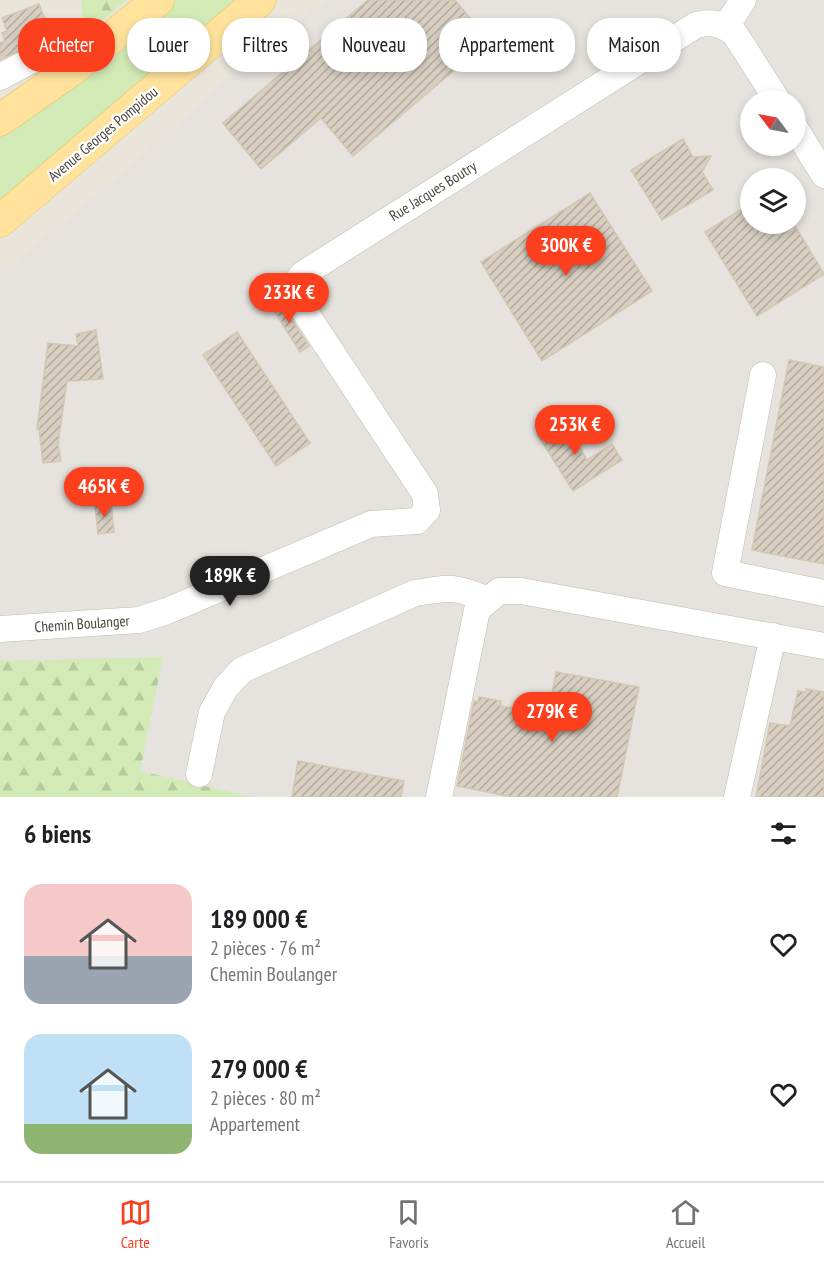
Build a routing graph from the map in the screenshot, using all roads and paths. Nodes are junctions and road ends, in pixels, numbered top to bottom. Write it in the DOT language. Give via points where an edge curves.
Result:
graph roads {
  1 [pos="158,0"];
  2 [pos="260,0"];
  3 [pos="743,0"];
  4 [pos="728,28"];
  5 [pos="18,67"];
  6 [pos="0,77"];
  7 [pos="771,90"];
  8 [pos="1,119"];
  9 [pos="806,146"];
  10 [pos="824,175"];
  11 [pos="0,221"];
  12 [pos="763,375"];
  13 [pos="427,510"];
  14 [pos="824,593"];
  15 [pos="488,600"];
  16 [pos="0,629"];
  17 [pos="773,636"];
  18 [pos="824,646"];
  19 [pos="199,774"];
  20 [pos="439,797"];
  21 [pos="737,797"];
  1 -- 8 [label="main road" via="70,71"];
  2 -- 11 [label="main road, Avenue Georges Pompidou"];
  3 -- 4 [label="street"];
  4 -- 7 [label="street"];
  4 -- 13 [label="street, Rue Jacques Boutry" via="709,22 696,25 297,280 294,288 299,303 421,485"];
  5 -- 6 [label="street"];
  9 -- 10 [label="street"];
  12 -- 14 [label="street" via="725,573"];
  13 -- 16 [label="street, Chemin Boulanger" via="417,521 371,524 139,621"];
  15 -- 17 [label="street" via="499,591 521,591"];
  15 -- 19 [label="street" via="445,587 415,593 242,670 226,687 212,712"];
  15 -- 20 [label="street" via="477,610"];
  17 -- 18 [label="street"];
  17 -- 21 [label="street"];
}
